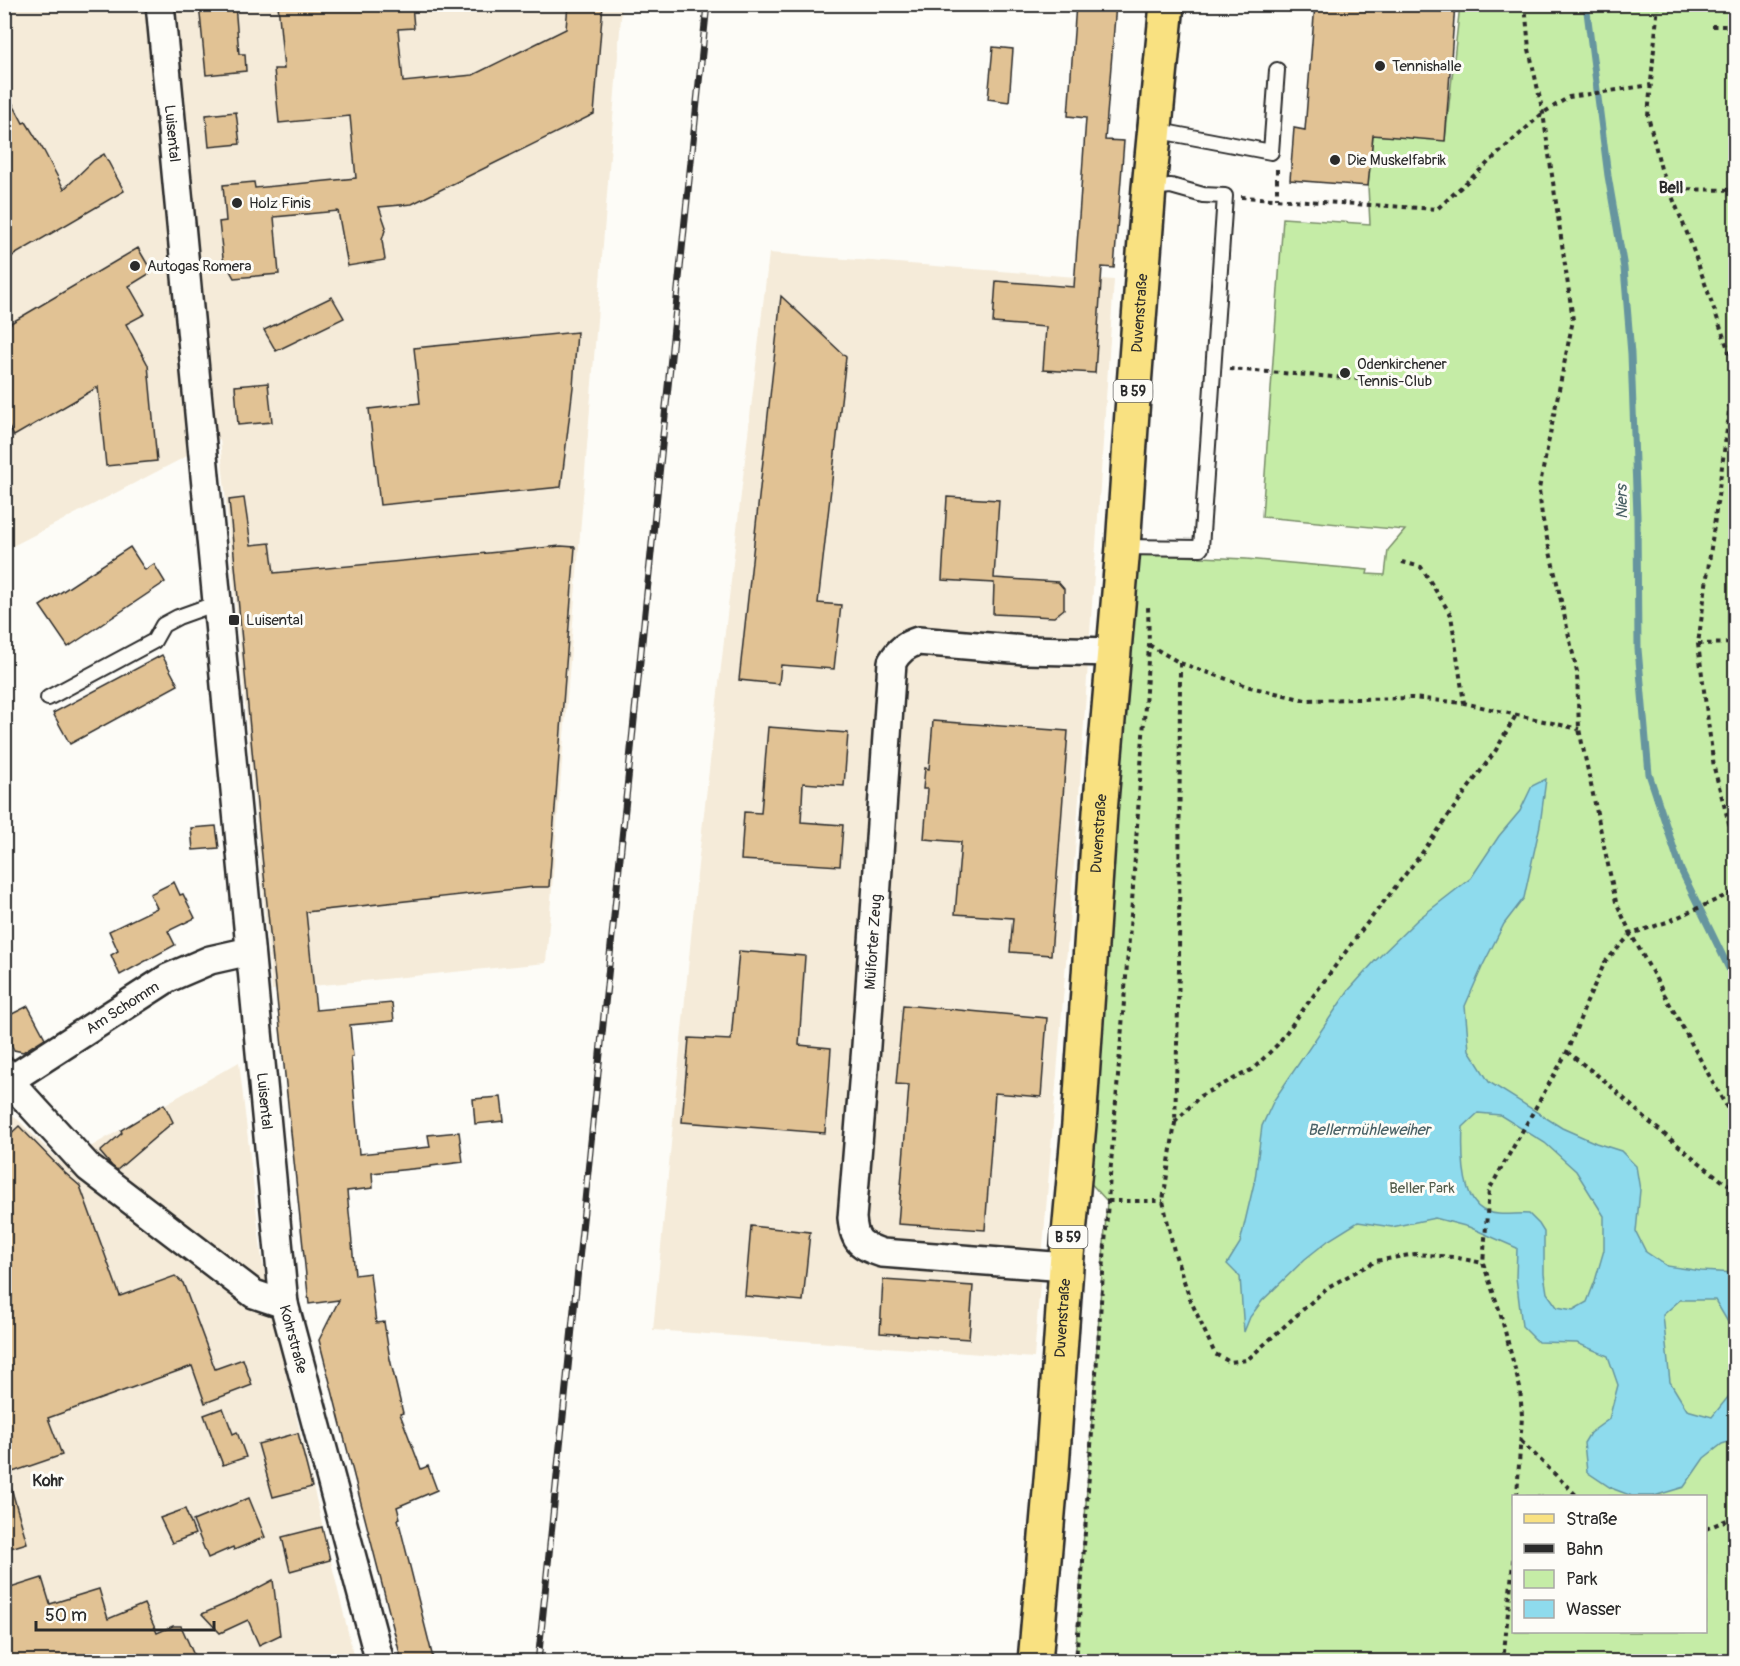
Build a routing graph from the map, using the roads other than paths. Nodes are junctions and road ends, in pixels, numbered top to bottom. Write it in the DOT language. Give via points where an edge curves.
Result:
graph roads {
  1 [pos="160,4"];
  2 [pos="1167,4"];
  3 [pos="1277,70"];
  4 [pos="1154,130"];
  5 [pos="1149,188"];
  6 [pos="1123,547"];
  7 [pos="217,603"];
  8 [pos="1115,640"];
  9 [pos="48,698"];
  10 [pos="250,951"];
  11 [pos="6,1079"];
  12 [pos="1066,1267"];
  13 [pos="284,1304"];
  14 [pos="380,1662"];
  15 [pos="1035,1662"];
  1 -- 7 [label="street, Luisental"];
  2 -- 4 [label="main road, Duvenstraße / B 59"];
  3 -- 4 [label="lane" via="1271,152"];
  4 -- 5 [label="main road, Duvenstraße / B 59"];
  5 -- 6 [label="main road, Duvenstraße / B 59"];
  5 -- 6 [label="lane" via="1171,186 1224,196 1214,369 1201,548"];
  6 -- 8 [label="main road, Duvenstraße / B 59"];
  7 -- 9 [label="lane" via="178,616 163,625 154,641"];
  7 -- 10 [label="street, Luisental"];
  8 -- 12 [label="main road, Duvenstraße / B 59"];
  8 -- 12 [label="street, Mülforter Zeug" via="1025,650 918,641 906,645 892,662 853,1233 864,1246 882,1253"];
  10 -- 11 [label="street, Am Schomm" via="210,960 168,978"];
  10 -- 13 [label="street, Luisental"];
  11 -- 13 [label="street, Kohrstraße" via="89,1168 254,1294"];
  12 -- 15 [label="main road, Duvenstraße / B 59"];
  13 -- 14 [label="street, Kohrstraße"];
}
